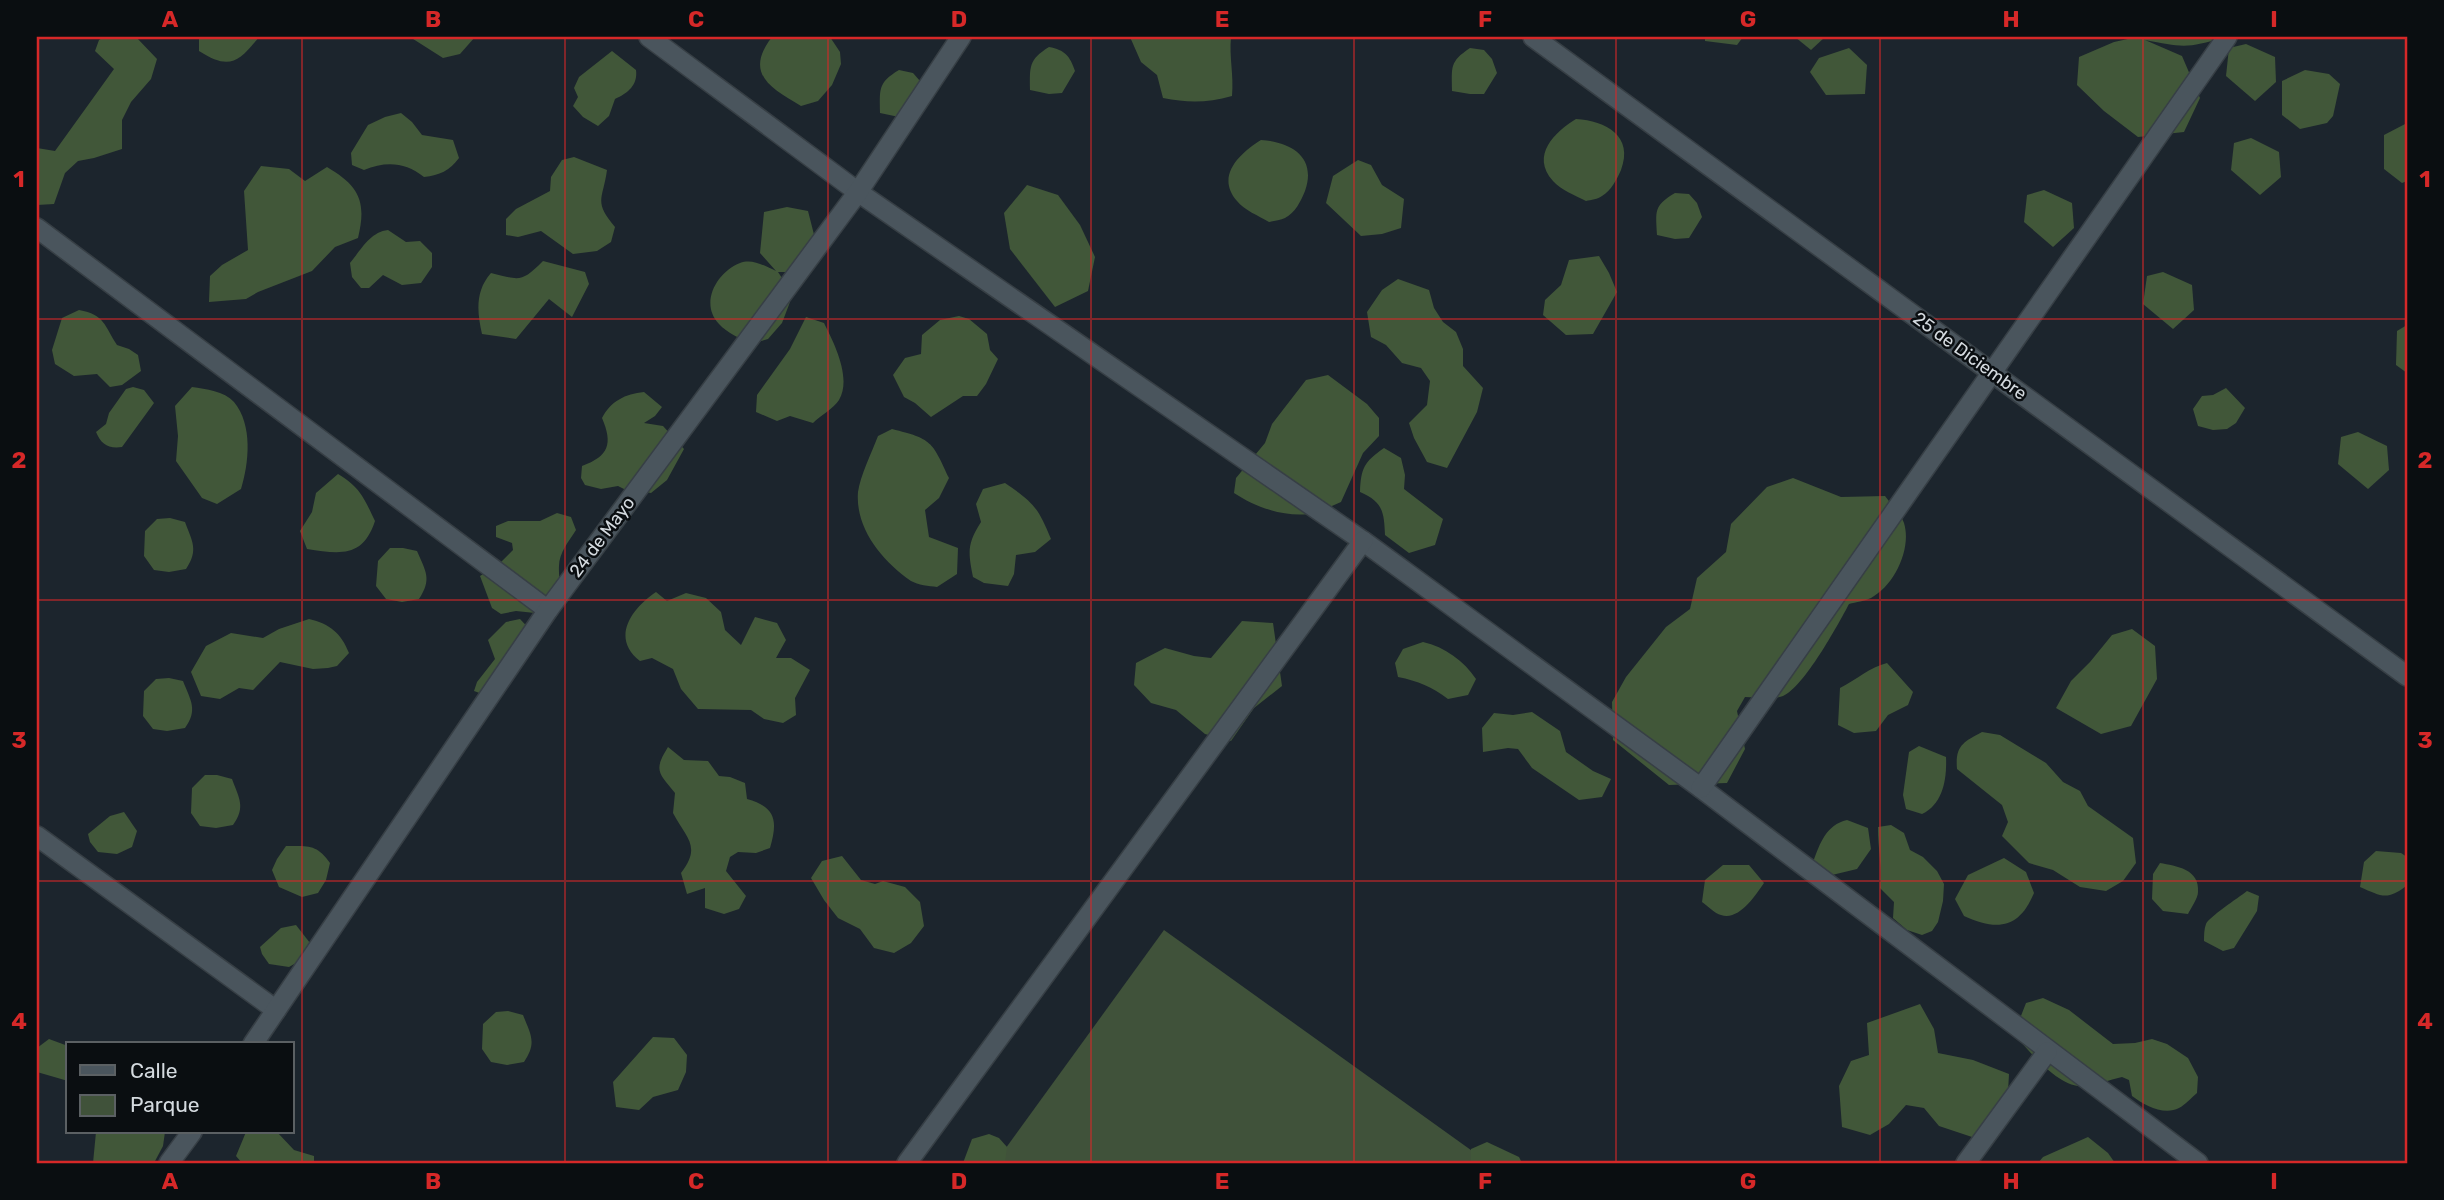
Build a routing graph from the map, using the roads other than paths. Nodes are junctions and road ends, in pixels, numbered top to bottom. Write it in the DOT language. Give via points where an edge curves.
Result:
graph roads {
  1 [pos="649,37"];
  2 [pos="961,37"];
  3 [pos="1533,37"];
  4 [pos="2227,37"];
  5 [pos="858,192"];
  6 [pos="37,228"];
  7 [pos="1992,372"];
  8 [pos="1363,541"];
  9 [pos="548,610"];
  10 [pos="2407,677"];
  11 [pos="1701,788"];
  12 [pos="37,836"];
  13 [pos="276,1010"];
  14 [pos="254,1042"];
  15 [pos="2047,1052"];
  16 [pos="191,1134"];
  17 [pos="169,1163"];
  18 [pos="907,1163"];
  19 [pos="1966,1163"];
  20 [pos="2198,1163"];
  1 -- 5 [label="street"];
  2 -- 5 [label="street, 24 de Mayo"];
  3 -- 7 [label="street, 25 de Diciembre"];
  4 -- 7 [label="street"];
  5 -- 8 [label="street"];
  5 -- 9 [label="street, 24 de Mayo"];
  6 -- 9 [label="street"];
  7 -- 10 [label="street, 25 de Diciembre"];
  7 -- 11 [label="street"];
  8 -- 11 [label="street"];
  8 -- 18 [label="street"];
  9 -- 13 [label="street, 24 de Mayo"];
  11 -- 15 [label="street"];
  12 -- 13 [label="street"];
  13 -- 14 [label="street, 24 de Mayo"];
  15 -- 19 [label="street"];
  15 -- 20 [label="street"];
  16 -- 17 [label="street"];
}
